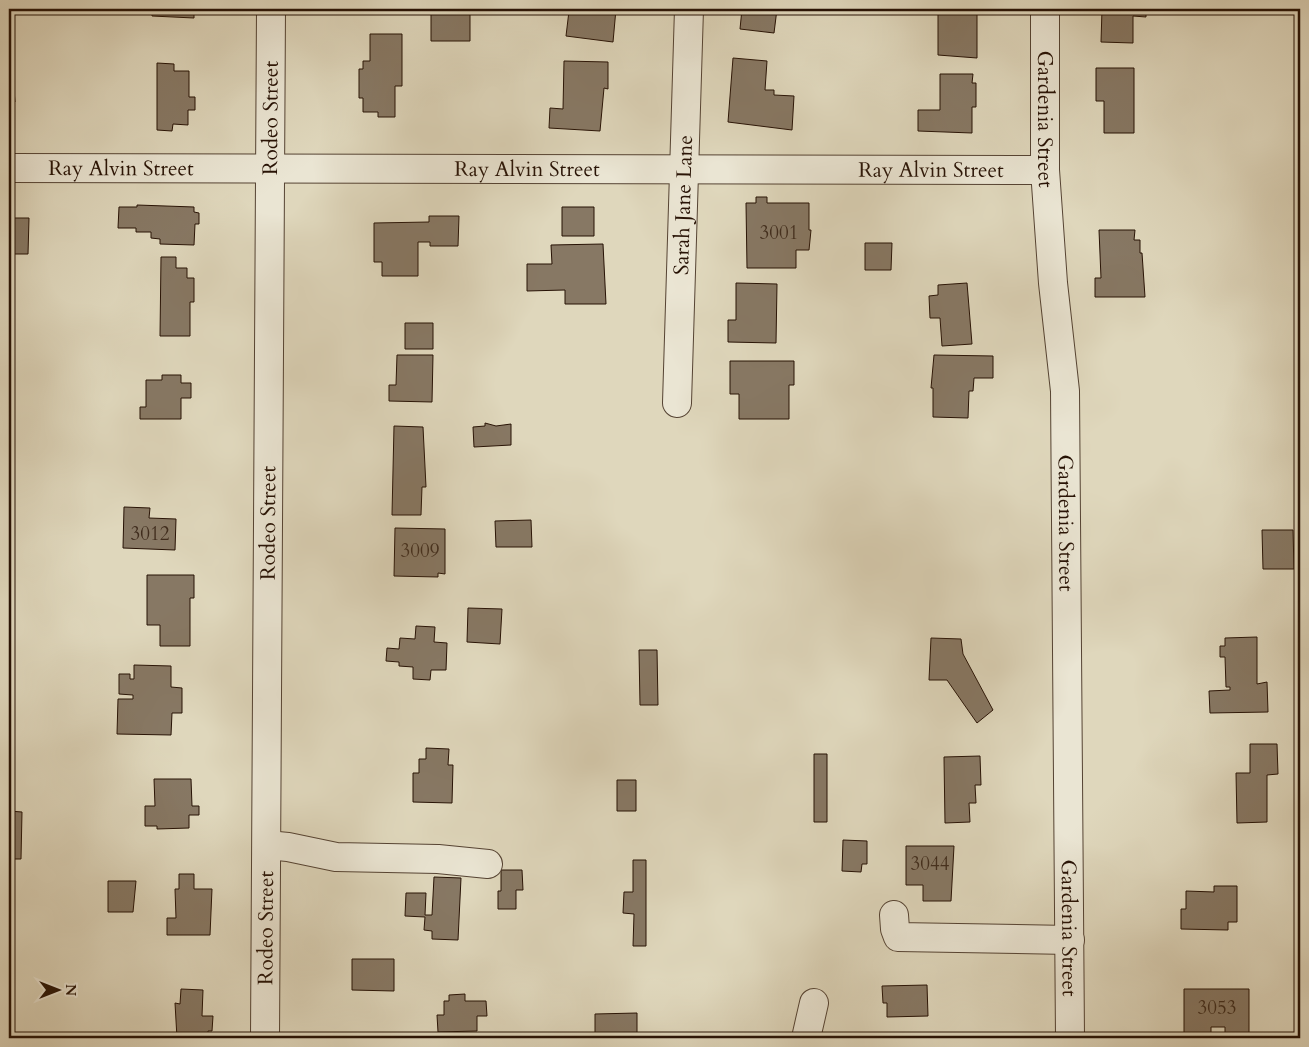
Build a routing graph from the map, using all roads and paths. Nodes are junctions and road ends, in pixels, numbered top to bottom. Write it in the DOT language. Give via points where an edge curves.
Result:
graph roads {
  1 [pos="271,9"];
  2 [pos="690,9"];
  3 [pos="1045,9"];
  4 [pos="9,168"];
  5 [pos="270,168"];
  6 [pos="684,170"];
  7 [pos="1045,170"];
  8 [pos="677,403"];
  9 [pos="267,845"];
  10 [pos="488,864"];
  11 [pos="894,915"];
  12 [pos="1070,940"];
  13 [pos="814,1003"];
  14 [pos="265,1038"];
  15 [pos="806,1038"];
  16 [pos="1070,1038"];
  1 -- 5 [label="street, Rodeo Street"];
  2 -- 6 [label="street, Sarah Jane Lane"];
  3 -- 7 [label="street, Gardenia Street"];
  4 -- 5 [label="street, Ray Alvin Street"];
  5 -- 6 [label="street, Ray Alvin Street"];
  5 -- 9 [label="street, Rodeo Street"];
  6 -- 7 [label="street, Ray Alvin Street"];
  6 -- 8 [label="street, Sarah Jane Lane"];
  7 -- 12 [label="street, Gardenia Street" via="1065,391"];
  9 -- 10 [label="street" via="336,857 438,859"];
  9 -- 14 [label="street, Rodeo Street"];
  11 -- 12 [label="street" via="894,929 898,937"];
  12 -- 16 [label="street, Gardenia Street"];
  13 -- 15 [label="street"];
}
